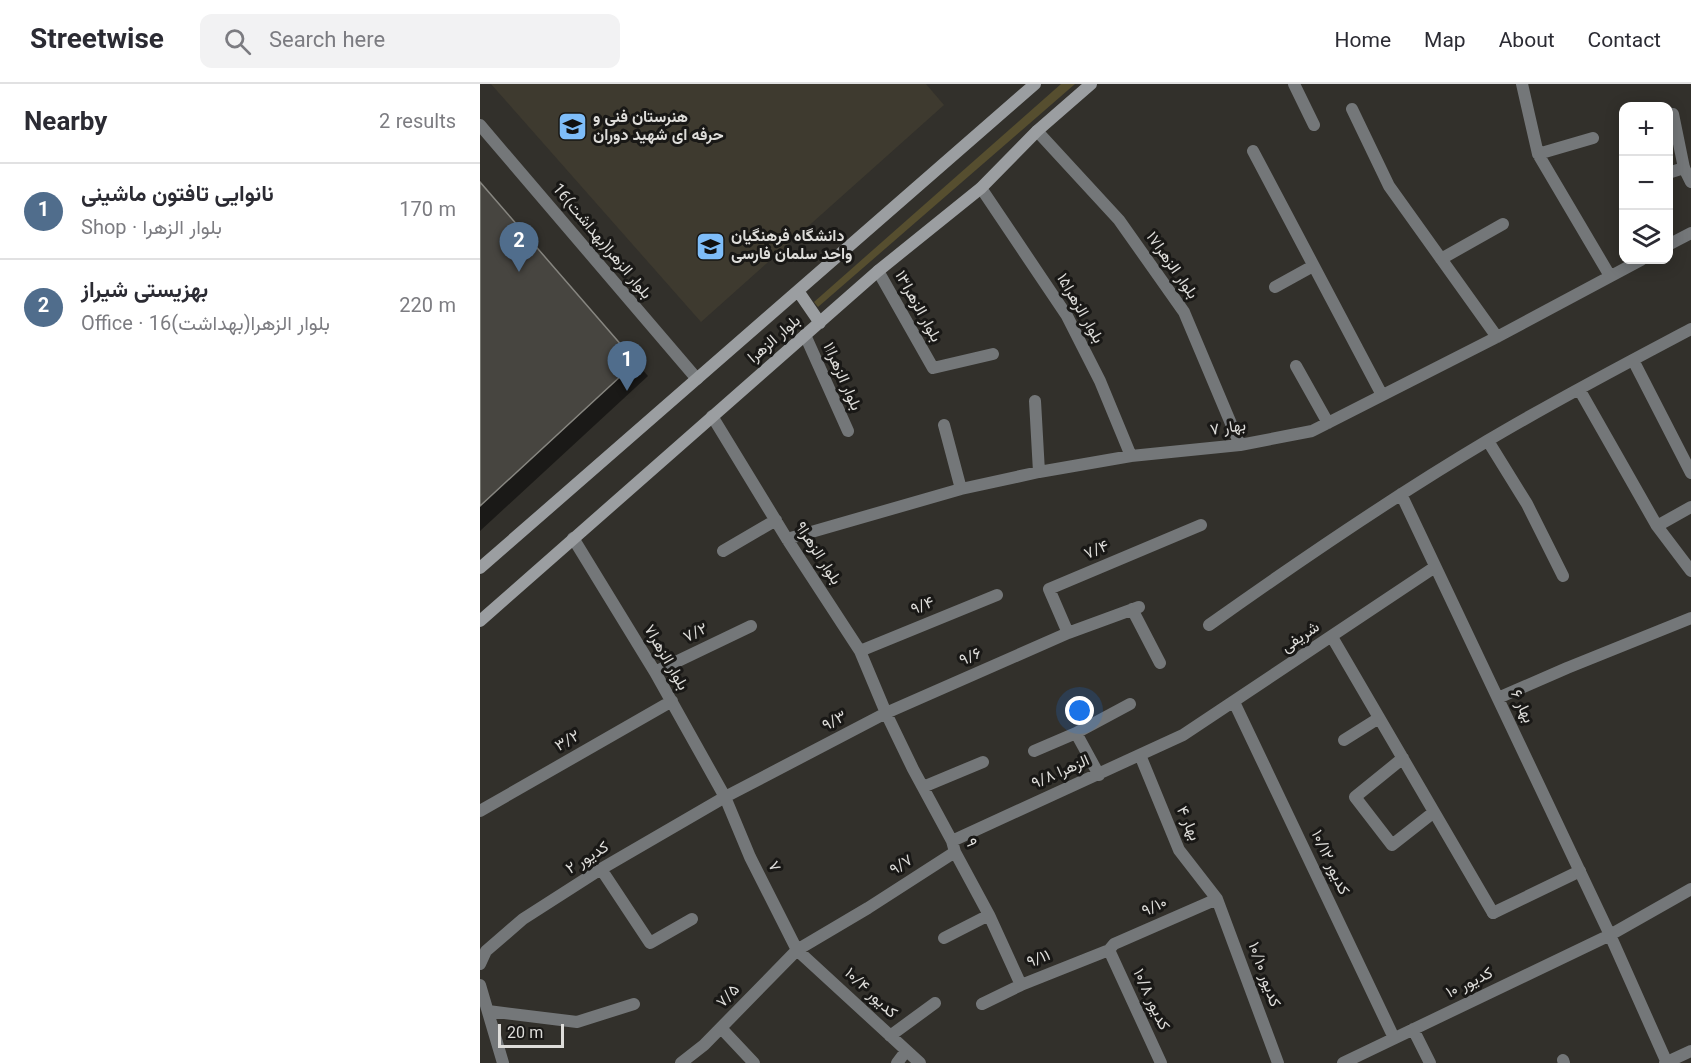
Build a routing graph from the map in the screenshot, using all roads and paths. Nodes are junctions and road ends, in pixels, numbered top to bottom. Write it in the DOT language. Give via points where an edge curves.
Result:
graph roads {
  1 [pos="1035,84"];
  2 [pos="1091,84"];
  3 [pos="1294,84"];
  4 [pos="1522,84"];
  5 [pos="1352,109"];
  6 [pos="1673,114"];
  7 [pos="480,125"];
  8 [pos="1314,125"];
  9 [pos="1037,131"];
  10 [pos="1593,138"];
  11 [pos="1254,151"];
  12 [pos="1538,154"];
  13 [pos="1684,168"];
  14 [pos="1673,171"];
  15 [pos="1691,182"];
  16 [pos="981,188"];
  17 [pos="1503,224"];
  18 [pos="1691,233"];
  19 [pos="1673,242"];
  20 [pos="1442,259"];
  21 [pos="1633,264"];
  22 [pos="1313,266"];
  23 [pos="878,271"];
  24 [pos="1610,276"];
  25 [pos="1275,287"];
  26 [pos="798,291"];
  27 [pos="820,323"];
  28 [pos="1691,329"];
  29 [pos="805,335"];
  30 [pos="1497,337"];
  31 [pos="993,354"];
  32 [pos="1633,360"];
  33 [pos="1296,366"];
  34 [pos="697,379"];
  35 [pos="1579,389"];
  36 [pos="1382,395"];
  37 [pos="1035,400"];
  38 [pos="712,416"];
  39 [pos="1328,423"];
  40 [pos="944,425"];
  41 [pos="848,431"];
  42 [pos="1488,441"];
  43 [pos="1240,445"];
  44 [pos="1131,456"];
  45 [pos="1040,472"];
  46 [pos="1691,473"];
  47 [pos="961,489"];
  48 [pos="1401,494"];
  49 [pos="1691,507"];
  50 [pos="776,520"];
  51 [pos="1201,525"];
  52 [pos="1657,526"];
  53 [pos="573,538"];
  54 [pos="787,539"];
  55 [pos="723,551"];
  56 [pos="1436,567"];
  57 [pos="480,568"];
  58 [pos="1691,571"];
  59 [pos="1563,576"];
  60 [pos="997,595"];
  61 [pos="1691,618"];
  62 [pos="480,621"];
  63 [pos="1209,625"];
  64 [pos="751,626"];
  65 [pos="1068,633"];
  66 [pos="1332,637"];
  67 [pos="860,651"];
  68 [pos="1160,663"];
  69 [pos="655,672"];
  70 [pos="1498,698"];
  71 [pos="672,701"];
  72 [pos="1234,702"];
  73 [pos="1130,704"];
  74 [pos="886,713"];
  75 [pos="1379,718"];
  76 [pos="1076,733"];
  77 [pos="1183,735"];
  78 [pos="1344,740"];
  79 [pos="1034,751"];
  80 [pos="1140,755"];
  81 [pos="1403,758"];
  82 [pos="983,762"];
  83 [pos="1099,775"];
  84 [pos="923,787"];
  85 [pos="725,796"];
  86 [pos="480,811"];
  87 [pos="1434,812"];
  88 [pos="953,846"];
  89 [pos="601,869"];
  90 [pos="1580,871"];
  91 [pos="1691,889"];
  92 [pos="1217,899"];
  93 [pos="989,915"];
  94 [pos="692,919"];
  95 [pos="1610,935"];
  96 [pos="944,938"];
  97 [pos="797,950"];
  98 [pos="1109,950"];
  99 [pos="480,964"];
  100 [pos="480,985"];
  101 [pos="1021,985"];
  102 [pos="935,1003"];
  103 [pos="634,1004"];
  104 [pos="982,1004"];
  105 [pos="488,1011"];
  106 [pos="721,1028"];
  107 [pos="1413,1029"];
  108 [pos="890,1036"];
  109 [pos="1394,1038"];
  110 [pos="906,1051"];
  111 [pos="1691,1051"];
  112 [pos="503,1063"];
  113 [pos="681,1063"];
  114 [pos="754,1063"];
  115 [pos="897,1063"];
  116 [pos="920,1063"];
  117 [pos="1161,1063"];
  118 [pos="1278,1063"];
  119 [pos="1345,1063"];
  120 [pos="1430,1063"];
  121 [pos="1666,1063"];
  1 -- 26 [label="main road, بلوار الزهرا"];
  2 -- 9 [label="main road, بلوار الزهرا"];
  3 -- 8 [label="street"];
  4 -- 12 [label="street"];
  5 -- 20 [label="street" via="1389,186"];
  6 -- 13 [label="street"];
  7 -- 34 [label="street, 16بلوار الزهرا(بهداشت)"];
  9 -- 16 [label="main road, بلوار الزهرا"];
  9 -- 43 [label="street, بلوار الزهرا۱۷" via="1119,220 1184,312"];
  10 -- 12 [label="street"];
  11 -- 22 [label="street"];
  12 -- 24 [label="street"];
  13 -- 14 [label="street"];
  13 -- 15 [label="street"];
  16 -- 23 [label="main road, بلوار الزهرا"];
  16 -- 44 [label="street, بلوار الزهرا۱۵" via="1067,316"];
  17 -- 20 [label="street"];
  18 -- 19 [label="street"];
  20 -- 30 [label="street"];
  21 -- 24 [label="street, بهار ۷"];
  22 -- 25 [label="street"];
  22 -- 36 [label="street"];
  23 -- 27 [label="main road, بلوار الزهرا"];
  23 -- 31 [label="street, بلوار الزهرا۱۳" via="933,368"];
  24 -- 30 [label="street, بهار ۷"];
  26 -- 27 [label="main road"];
  26 -- 34 [label="main road, بلوار الزهرا"];
  27 -- 29 [label="main road, بلوار الزهرا"];
  28 -- 32 [label="street"];
  29 -- 38 [label="main road, بلوار الزهرا"];
  29 -- 41 [label="street, بلوار الزهرا۱۱"];
  30 -- 36 [label="street, بهار ۷"];
  32 -- 35 [label="street"];
  32 -- 46 [label="street"];
  33 -- 39 [label="street"];
  34 -- 57 [label="main road, بلوار الزهرا"];
  35 -- 42 [label="street"];
  35 -- 52 [label="street"];
  36 -- 39 [label="street, بهار ۷"];
  37 -- 45 [label="street"];
  38 -- 50 [label="street, بلوار الزهرا۹"];
  38 -- 53 [label="main road, بلوار الزهرا"];
  39 -- 43 [label="street, بهار ۷" via="1312,431"];
  40 -- 47 [label="street"];
  42 -- 48 [label="street"];
  42 -- 59 [label="street" via="1527,504"];
  43 -- 44 [label="street, بهار ۷"];
  44 -- 45 [label="street, بهار ۷"];
  45 -- 47 [label="street, بهار ۷"];
  47 -- 54 [label="street, بهار ۷"];
  48 -- 56 [label="street, بهار ۶"];
  48 -- 63 [label="street"];
  49 -- 52 [label="street"];
  50 -- 54 [label="street, بلوار الزهرا۹"];
  50 -- 55 [label="street"];
  51 -- 65 [label="street, ۷/۴" via="1050,589"];
  52 -- 58 [label="street"];
  53 -- 62 [label="main road, بلوار الزهرا"];
  53 -- 69 [label="street, بلوار الزهرا۷"];
  54 -- 67 [label="street, بلوار الزهرا۹"];
  56 -- 66 [label="street, شریفی"];
  56 -- 70 [label="street, بهار ۶"];
  60 -- 67 [label="street, ۹/۴"];
  61 -- 70 [label="street"];
  64 -- 69 [label="street, ۷/۲"];
  65 -- 68 [label="street, ۹/۶" via="1135,608"];
  65 -- 74 [label="street, ۹/۶"];
  66 -- 72 [label="street, شریفی"];
  66 -- 75 [label="street"];
  67 -- 74 [label="street, بلوار الزهرا۹"];
  69 -- 71 [label="street, بلوار الزهرا۷"];
  70 -- 90 [label="street, بهار ۶"];
  71 -- 85 [label="street, بلوار الزهرا۷"];
  71 -- 86 [label="street, ۳/۲"];
  72 -- 77 [label="street, شریفی"];
  72 -- 109 [label="street, کدیور ۱۰/۱۲"];
  73 -- 76 [label="street"];
  74 -- 84 [label="street, ۹"];
  74 -- 85 [label="street, ۹/۳"];
  75 -- 78 [label="street"];
  75 -- 81 [label="street"];
  76 -- 79 [label="street"];
  76 -- 83 [label="street"];
  77 -- 80 [label="street, الزهرا ۹/۸"];
  80 -- 83 [label="street, الزهرا ۹/۸"];
  80 -- 92 [label="street, بهار ۴" via="1179,850"];
  81 -- 87 [label="street"];
  81 -- 87 [label="street" via="1356,797 1392,845"];
  82 -- 84 [label="street"];
  83 -- 88 [label="street, الزهرا ۹/۸"];
  84 -- 88 [label="street, ۹"];
  85 -- 89 [label="street, ۲ کدیور"];
  85 -- 97 [label="street, ۷" via="750,857"];
  87 -- 90 [label="street" via="1493,913"];
  88 -- 93 [label="street, ۹"];
  88 -- 97 [label="street, ۹/۷" via="868,908"];
  89 -- 94 [label="street" via="650,942"];
  89 -- 99 [label="street, ۲ کدیور" via="523,919 486,951"];
  90 -- 95 [label="street, بهار ۶"];
  91 -- 95 [label="street, کدیور ۱۰"];
  92 -- 98 [label="street, ۹/۱۰" via="1114,944"];
  92 -- 118 [label="street, کدیور ۱۰/۱۰"];
  93 -- 96 [label="street"];
  93 -- 101 [label="street, ۹"];
  95 -- 107 [label="street, کدیور ۱۰"];
  95 -- 121 [label="street, بهار ۶"];
  97 -- 106 [label="street, ۷/۵"];
  97 -- 108 [label="street, کدیور ۱۰/۴"];
  98 -- 101 [label="street, ۹/۱۱"];
  98 -- 117 [label="street, کدیور ۱۰/۸"];
  100 -- 105 [label="street"];
  101 -- 104 [label="street, ۹/۱۱"];
  102 -- 108 [label="street"];
  103 -- 105 [label="street" via="577,1022"];
  105 -- 112 [label="street"];
  106 -- 113 [label="street, ۷/۵"];
  106 -- 114 [label="street"];
  107 -- 109 [label="street, کدیور ۱۰"];
  107 -- 120 [label="street"];
  108 -- 110 [label="street, کدیور ۱۰/۴"];
  109 -- 119 [label="street, کدیور ۱۰"];
  110 -- 115 [label="street"];
  110 -- 116 [label="street, کدیور ۱۰/۴"];
  111 -- 121 [label="street"];
}
